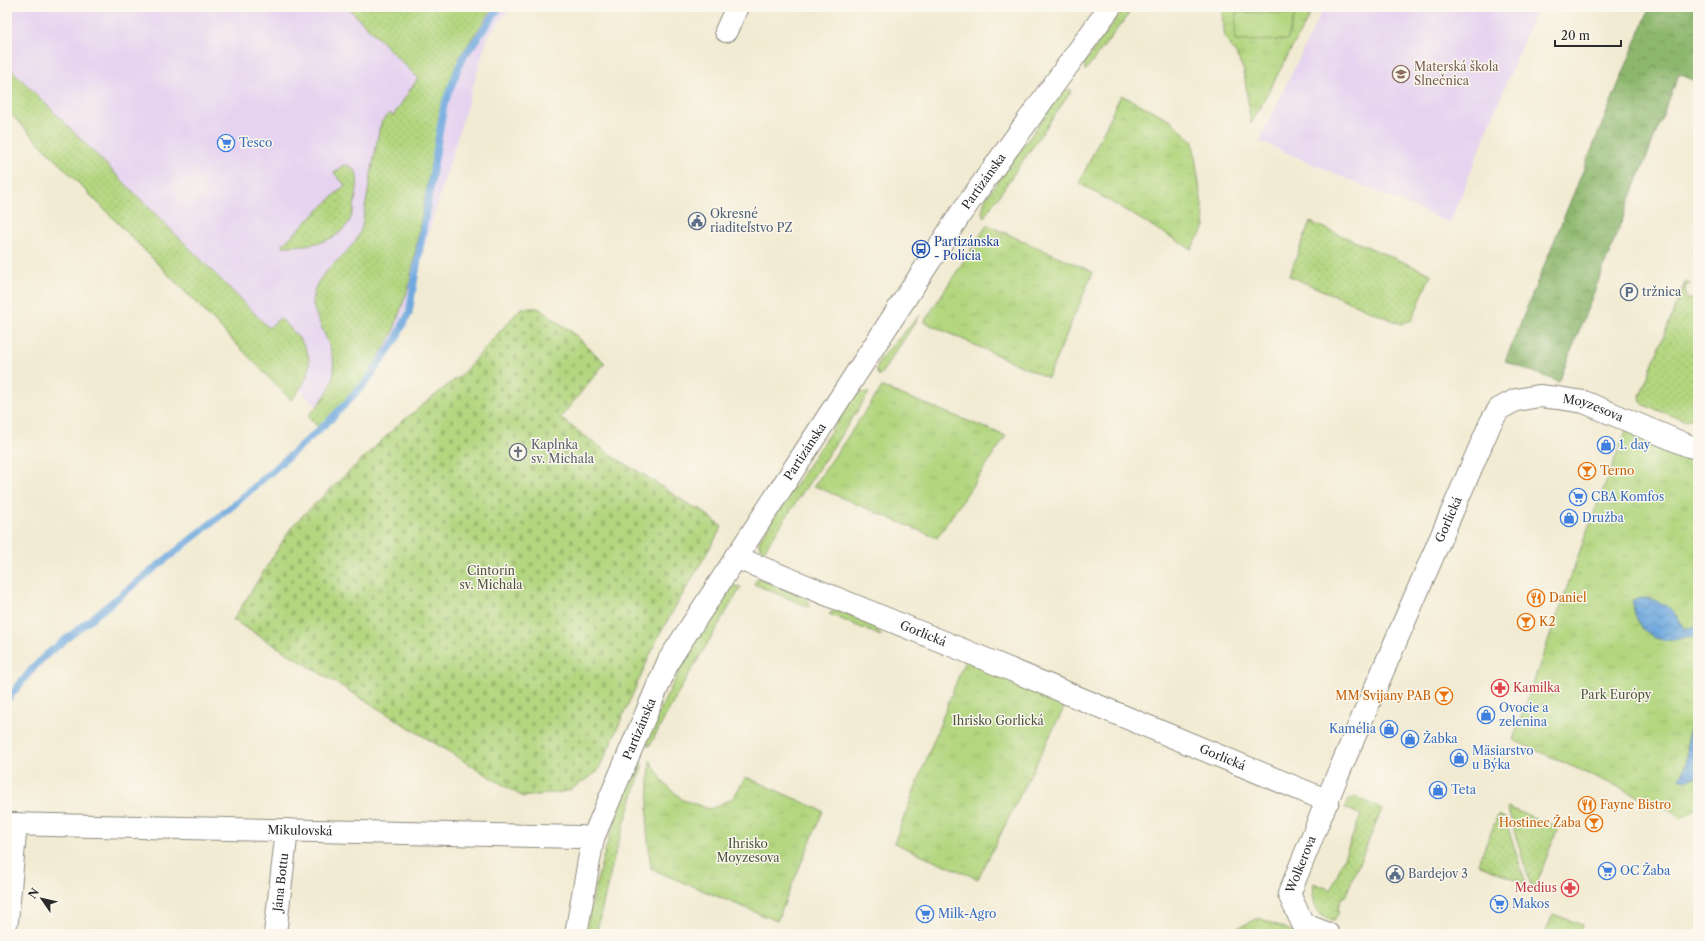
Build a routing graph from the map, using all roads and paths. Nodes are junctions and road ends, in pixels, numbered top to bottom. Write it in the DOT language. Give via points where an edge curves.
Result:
graph roads {
  1 [pos="737,7"];
  2 [pos="1110,7"];
  3 [pos="726,31"];
  4 [pos="1491,422"];
  5 [pos="1698,448"];
  6 [pos="735,557"];
  7 [pos="1328,801"];
  8 [pos="12,824"];
  9 [pos="286,830"];
  10 [pos="593,838"];
  11 [pos="7,921"];
  12 [pos="275,934"];
  13 [pos="576,934"];
  14 [pos="1328,934"];
  1 -- 3 [label="street"];
  2 -- 6 [label="street, Partizánska" via="961,213"];
  4 -- 5 [label="street, Moyzesova" via="1500,409 1516,400 1539,396 1558,398 1584,402"];
  4 -- 7 [label="street, Gorlická"];
  6 -- 7 [label="street, Gorlická"];
  6 -- 10 [label="street, Partizánska" via="669,660"];
  7 -- 14 [label="street, Wolkerova" via="1289,894 1303,924"];
  8 -- 9 [label="street, Mikulovská"];
  8 -- 11 [label="street"];
  9 -- 10 [label="street, Mikulovská"];
  9 -- 12 [label="street, Jána Bottu"];
  10 -- 13 [label="street, Partizánska"];
}
